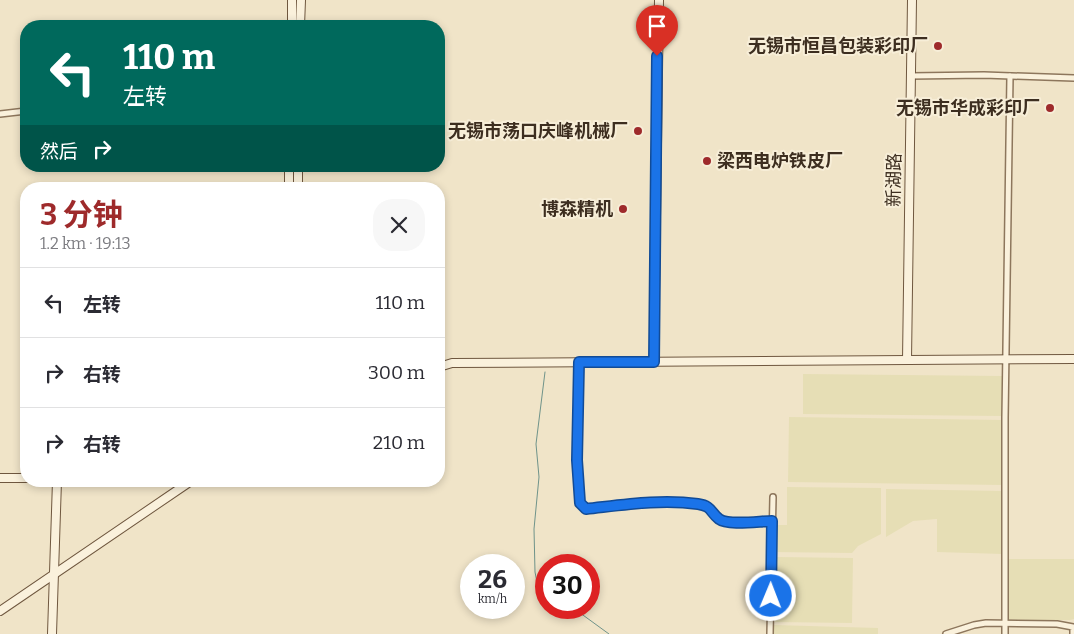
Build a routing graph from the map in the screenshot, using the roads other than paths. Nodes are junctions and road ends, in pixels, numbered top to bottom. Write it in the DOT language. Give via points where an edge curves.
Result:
graph roads {
  1 [pos="292,0"];
  2 [pos="301,0"];
  3 [pos="659,0"];
  4 [pos="912,0"];
  5 [pos="292,20"];
  6 [pos="300,20"];
  7 [pos="910,76"];
  8 [pos="1010,76"];
  9 [pos="1074,78"];
  10 [pos="20,112"];
  11 [pos="0,114"];
  12 [pos="1007,359"];
  13 [pos="1074,359"];
  14 [pos="907,360"];
  15 [pos="579,362"];
  16 [pos="654,362"];
  17 [pos="445,366"];
  18 [pos="0,478"];
  19 [pos="20,478"];
  20 [pos="57,487"];
  21 [pos="182,487"];
  22 [pos="773,497"];
  23 [pos="772,521"];
  24 [pos="54,574"];
  25 [pos="0,611"];
  26 [pos="1005,624"];
  27 [pos="1074,627"];
  28 [pos="52,634"];
  29 [pos="770,634"];
  30 [pos="946,634"];
  31 [pos="1005,634"];
  32 [pos="1073,634"];
  1 -- 5 [label="street"];
  2 -- 6 [label="street"];
  3 -- 16 [label="street"];
  4 -- 7 [label="street, 新湖路"];
  7 -- 8 [label="street"];
  7 -- 14 [label="street, 新湖路"];
  8 -- 9 [label="street"];
  8 -- 12 [label="street"];
  10 -- 11 [label="street"];
  12 -- 13 [label="street"];
  12 -- 14 [label="street"];
  12 -- 26 [label="street"];
  14 -- 16 [label="street"];
  15 -- 16 [label="street"];
  15 -- 17 [label="street"];
  15 -- 23 [label="street" via="577,460 580,503 586,509 648,502 700,504 712,509 718,519 728,522"];
  18 -- 19 [label="street"];
  20 -- 24 [label="street"];
  21 -- 24 [label="street"];
  22 -- 23 [label="street"];
  23 -- 29 [label="street"];
  24 -- 25 [label="street"];
  24 -- 28 [label="street"];
  26 -- 27 [label="street"];
  26 -- 30 [label="street" via="974,625"];
  26 -- 31 [label="street"];
  27 -- 32 [label="street"];
}
